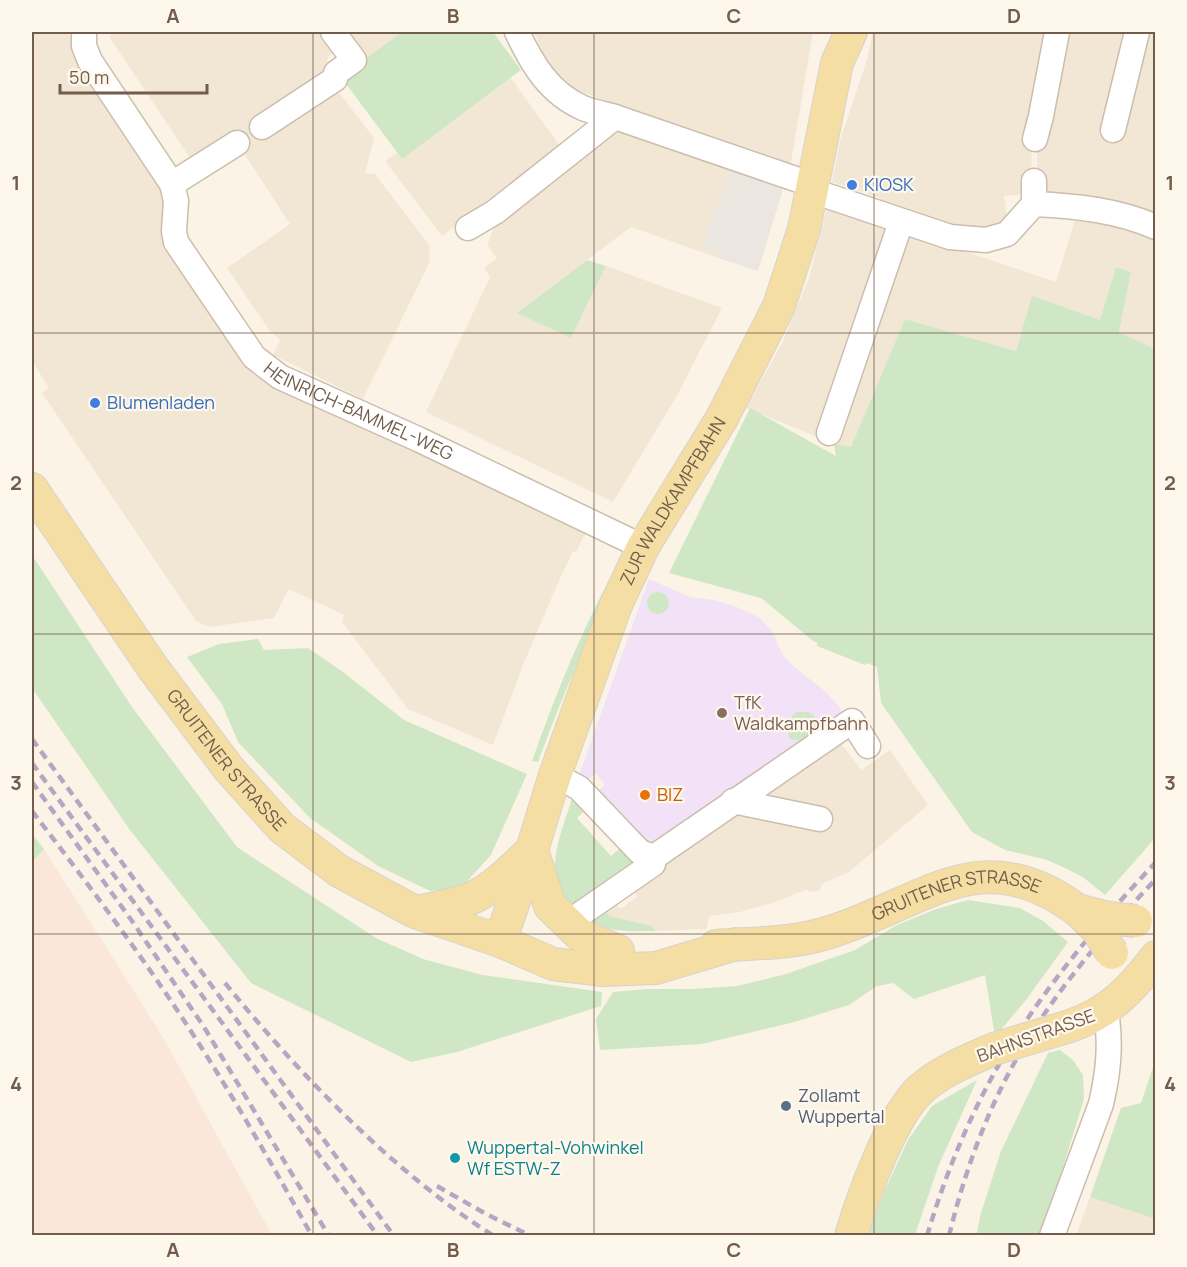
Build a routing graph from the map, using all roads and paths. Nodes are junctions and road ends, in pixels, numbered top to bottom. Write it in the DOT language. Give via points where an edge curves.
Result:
graph roads {
  1 [pos="84,32"];
  2 [pos="333,32"];
  3 [pos="517,32"];
  4 [pos="833,32"];
  5 [pos="851,32"];
  6 [pos="1057,32"];
  7 [pos="1137,32"];
  8 [pos="837,63"];
  9 [pos="615,117"];
  10 [pos="262,127"];
  11 [pos="1113,130"];
  12 [pos="1035,139"];
  13 [pos="237,143"];
  14 [pos="172,184"];
  15 [pos="813,188"];
  16 [pos="901,222"];
  17 [pos="1155,227"];
  18 [pos="468,228"];
  19 [pos="829,433"];
  20 [pos="32,489"];
  21 [pos="643,547"];
  22 [pos="868,746"];
  23 [pos="555,775"];
  24 [pos="733,801"];
  25 [pos="820,819"];
  26 [pos="532,850"];
  27 [pos="654,857"];
  28 [pos="1070,904"];
  29 [pos="415,912"];
  30 [pos="582,913"];
  31 [pos="1146,920"];
  32 [pos="500,941"];
  33 [pos="736,944"];
  34 [pos="618,951"];
  35 [pos="1155,957"];
  36 [pos="1117,1001"];
  37 [pos="851,1236"];
  38 [pos="1052,1236"];
  1 -- 14 [label="street, HEINRICH-BAMMEL-WEG" via="90,61"];
  2 -- 10 [label="street" via="354,60 334,79"];
  3 -- 9 [label="street" via="538,72 558,93 584,108"];
  4 -- 8 [label="main road, ZUR WALDKAMPFBAHN"];
  5 -- 8 [label="main road, ZUR WALDKAMPFBAHN"];
  6 -- 12 [label="street"];
  7 -- 11 [label="street"];
  8 -- 15 [label="main road, ZUR WALDKAMPFBAHN"];
  9 -- 15 [label="street"];
  9 -- 18 [label="street" via="495,212"];
  13 -- 14 [label="street"];
  14 -- 21 [label="street, HEINRICH-BAMMEL-WEG" via="176,242 254,357 280,377"];
  15 -- 16 [label="street"];
  15 -- 21 [label="main road, ZUR WALDKAMPFBAHN" via="779,306 722,418"];
  16 -- 17 [label="street" via="950,237 986,240 1007,234 1034,193"];
  16 -- 19 [label="street"];
  20 -- 29 [label="main road, GRUITENER STRASSE" via="153,668 229,769 282,828 339,871"];
  21 -- 23 [label="main road, ZUR WALDKAMPFBAHN" via="616,605"];
  22 -- 24 [label="street" via="852,721"];
  23 -- 26 [label="main road, ZUR WALDKAMPFBAHN"];
  23 -- 27 [label="street" via="579,788 640,852"];
  24 -- 25 [label="street"];
  24 -- 27 [label="street"];
  26 -- 29 [label="main road" via="504,877 473,897"];
  26 -- 32 [label="main road, ZUR WALDKAMPFBAHN"];
  26 -- 34 [label="main road" via="550,906 580,935"];
  27 -- 30 [label="street" via="653,864"];
  28 -- 31 [label="main road, bridge" via="1108,918"];
  28 -- 33 [label="main road, GRUITENER STRASSE" via="1016,879 961,880 829,933 789,941"];
  28 -- 36 [label="main road, GRUITENER STRASSE, bridge" via="1098,929 1112,953"];
  29 -- 32 [label="main road, GRUITENER STRASSE"];
  32 -- 33 [label="main road, GRUITENER STRASSE" via="553,964 603,970 656,968"];
  32 -- 34 [label="main road, GRUITENER STRASSE" via="562,950"];
  33 -- 34 [label="main road, GRUITENER STRASSE"];
  35 -- 36 [label="main road, BAHNSTRASSE"];
  36 -- 37 [label="main road, BAHNSTRASSE, bridge" via="1089,1020 994,1049 941,1074 921,1089 909,1102 882,1153"];
  36 -- 38 [label="street" via="1101,1104"];
}
